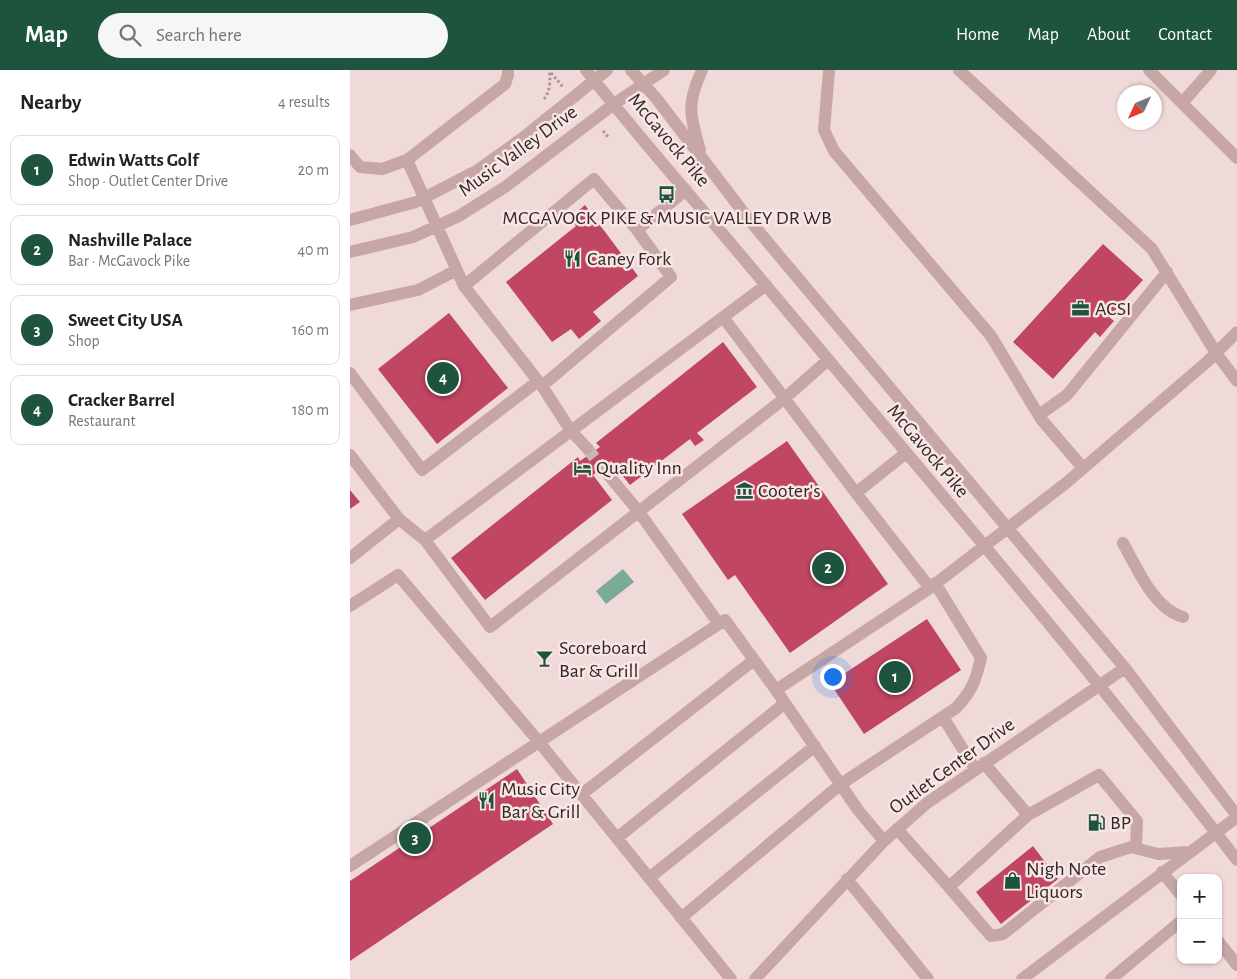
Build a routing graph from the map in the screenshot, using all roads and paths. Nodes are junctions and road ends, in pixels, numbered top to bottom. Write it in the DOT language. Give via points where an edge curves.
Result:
graph roads {
  1 [pos="508,70"];
  2 [pos="550,70"];
  3 [pos="607,70"];
  4 [pos="631,70"];
  5 [pos="664,70"];
  6 [pos="702,70"];
  7 [pos="828,70"];
  8 [pos="959,70"];
  9 [pos="1149,70"];
  10 [pos="1211,70"];
  11 [pos="590,75"];
  12 [pos="643,84"];
  13 [pos="1183,102"];
  14 [pos="540,104"];
  15 [pos="614,104"];
  16 [pos="350,155"];
  17 [pos="702,158"];
  18 [pos="1237,158"];
  19 [pos="407,160"];
  20 [pos="355,168"];
  21 [pos="686,190"];
  22 [pos="425,198"];
  23 [pos="350,220"];
  24 [pos="437,226"];
  25 [pos="637,230"];
  26 [pos="350,252"];
  27 [pos="457,270"];
  28 [pos="1166,272"];
  29 [pos="766,285"];
  30 [pos="464,286"];
  31 [pos="350,305"];
  32 [pos="723,317"];
  33 [pos="1237,332"];
  34 [pos="1216,353"];
  35 [pos="828,360"];
  36 [pos="350,373"];
  37 [pos="1237,379"];
  38 [pos="540,383"];
  39 [pos="785,398"];
  40 [pos="1039,415"];
  41 [pos="571,431"];
  42 [pos="587,448"];
  43 [pos="906,453"];
  44 [pos="350,455"];
  45 [pos="1083,468"];
  46 [pos="606,472"];
  47 [pos="856,494"];
  48 [pos="638,512"];
  49 [pos="399,519"];
  50 [pos="1007,527"];
  51 [pos="425,540"];
  52 [pos="1122,544"];
  53 [pos="983,546"];
  54 [pos="350,558"];
  55 [pos="932,586"];
  56 [pos="350,606"];
  57 [pos="1183,617"];
  58 [pos="719,624"];
  59 [pos="754,660"];
  60 [pos="1124,668"];
  61 [pos="1100,686"];
  62 [pos="776,690"];
  63 [pos="785,703"];
  64 [pos="943,717"];
  65 [pos="539,742"];
  66 [pos="815,746"];
  67 [pos="979,766"];
  68 [pos="841,784"];
  69 [pos="582,794"];
  70 [pos="1028,815"];
  71 [pos="1237,817"];
  72 [pos="897,829"];
  73 [pos="1215,832"];
  74 [pos="617,838"];
  75 [pos="884,840"];
  76 [pos="1136,848"];
  77 [pos="1190,852"];
  78 [pos="1237,860"];
  79 [pos="350,866"];
  80 [pos="1162,872"];
  81 [pos="649,878"];
  82 [pos="847,879"];
  83 [pos="949,887"];
  84 [pos="1177,890"];
  85 [pos="682,918"];
  86 [pos="1177,924"];
  87 [pos="1222,946"];
  88 [pos="1237,964"];
  89 [pos="731,979"];
  90 [pos="755,979"];
  91 [pos="928,979"];
  92 [pos="1022,979"];
  93 [pos="1111,979"];
  1 -- 19 [label="street" via="504,84"];
  2 -- 14 [label="path" via="547,95"];
  3 -- 11 [label="street, Music Valley Drive"];
  4 -- 12 [label="street, McGavock Pike"];
  5 -- 12 [label="street, Music Valley Drive"];
  6 -- 17 [label="street" via="690,107"];
  7 -- 40 [label="street" via="824,130 834,151 991,336"];
  8 -- 28 [label="street" via="1152,249"];
  9 -- 13 [label="street"];
  10 -- 13 [label="street"];
  11 -- 15 [label="street, McGavock Pike"];
  11 -- 22 [label="street, Music Valley Drive" via="524,137 478,170"];
  12 -- 15 [label="street, Music Valley Drive"];
  12 -- 17 [label="street, McGavock Pike"];
  13 -- 18 [label="street"];
  15 -- 21 [label="street, McGavock Pike"];
  15 -- 24 [label="street, Music Valley Drive" via="505,188"];
  16 -- 20 [label="street"];
  17 -- 50 [label="street, McGavock Pike" via="750,221"];
  19 -- 20 [label="street" via="382,170"];
  19 -- 22 [label="street"];
  21 -- 25 [label="street"];
  21 -- 29 [label="street, McGavock Pike"];
  22 -- 23 [label="street, Music Valley Drive"];
  22 -- 24 [label="street"];
  24 -- 26 [label="street, Music Valley Drive" via="413,237"];
  24 -- 27 [label="street"];
  25 -- 30 [label="street" via="594,179"];
  25 -- 38 [label="street" via="671,277"];
  27 -- 30 [label="street"];
  27 -- 31 [label="street" via="418,290"];
  28 -- 34 [label="street"];
  28 -- 40 [label="street" via="1067,395"];
  29 -- 32 [label="street"];
  29 -- 35 [label="street, McGavock Pike"];
  30 -- 38 [label="street"];
  32 -- 39 [label="street"];
  32 -- 41 [label="street"];
  33 -- 34 [label="street"];
  34 -- 37 [label="street"];
  34 -- 45 [label="street"];
  35 -- 39 [label="street"];
  35 -- 43 [label="street, McGavock Pike"];
  36 -- 38 [label="street" via="422,470"];
  38 -- 41 [label="street"];
  39 -- 47 [label="street"];
  39 -- 48 [label="street"];
  40 -- 45 [label="street"];
  41 -- 42 [label="street"];
  41 -- 51 [label="street"];
  43 -- 47 [label="street"];
  43 -- 53 [label="street, McGavock Pike"];
  44 -- 49 [label="street"];
  45 -- 50 [label="street"];
  46 -- 48 [label="street"];
  47 -- 55 [label="street"];
  48 -- 51 [label="street" via="490,627"];
  48 -- 58 [label="street"];
  49 -- 51 [label="street"];
  49 -- 54 [label="street"];
  50 -- 53 [label="street"];
  50 -- 60 [label="street, McGavock Pike"];
  52 -- 57 [label="street" via="1148,589 1173,614"];
  53 -- 55 [label="street"];
  53 -- 61 [label="street, McGavock Pike"];
  55 -- 62 [label="street"];
  55 -- 64 [label="street" via="981,658 969,694"];
  56 -- 65 [label="street" via="398,575"];
  58 -- 59 [label="street" via="725,620"];
  58 -- 65 [label="street"];
  59 -- 62 [label="street"];
  59 -- 69 [label="street"];
  60 -- 61 [label="street, Outlet Center Drive"];
  60 -- 71 [label="street, McGavock Pike"];
  61 -- 67 [label="street, Outlet Center Drive"];
  61 -- 73 [label="street, McGavock Pike"];
  62 -- 63 [label="street"];
  63 -- 66 [label="street"];
  63 -- 74 [label="street"];
  64 -- 67 [label="street"];
  64 -- 68 [label="street"];
  65 -- 69 [label="street"];
  65 -- 79 [label="street"];
  66 -- 68 [label="street"];
  66 -- 81 [label="street"];
  67 -- 70 [label="street"];
  67 -- 72 [label="street, Outlet Center Drive"];
  68 -- 75 [label="street"];
  68 -- 85 [label="street"];
  69 -- 74 [label="street"];
  70 -- 76 [label="street" via="1099,775 1137,821"];
  70 -- 83 [label="street"];
  71 -- 73 [label="street"];
  72 -- 75 [label="street, Outlet Center Drive"];
  72 -- 83 [label="street"];
  73 -- 77 [label="street"];
  73 -- 78 [label="street, McGavock Pike"];
  74 -- 81 [label="street"];
  75 -- 82 [label="street, Outlet Center Drive"];
  76 -- 77 [label="street" via="1158,854"];
  76 -- 83 [label="street" via="1100,857 1003,934 991,936"];
  77 -- 80 [label="street"];
  80 -- 84 [label="street"];
  80 -- 92 [label="street"];
  81 -- 85 [label="street"];
  82 -- 90 [label="street, Outlet Center Drive"];
  82 -- 91 [label="street"];
  85 -- 89 [label="street"];
  86 -- 93 [label="street"];
  87 -- 88 [label="street"];
}
